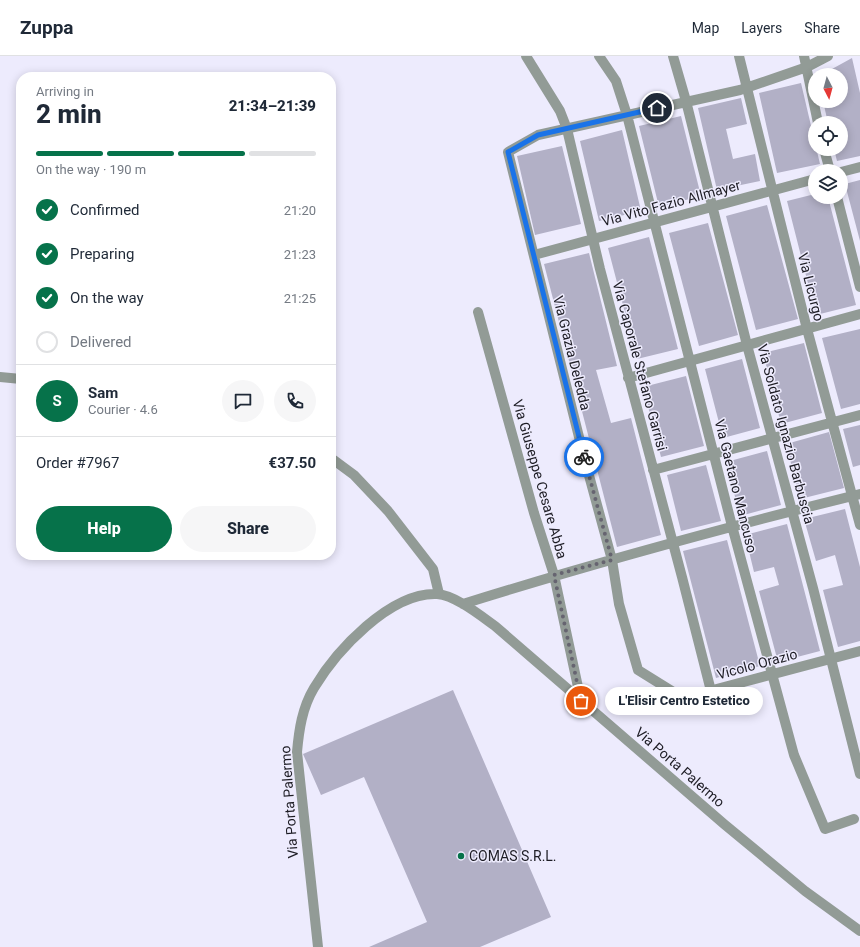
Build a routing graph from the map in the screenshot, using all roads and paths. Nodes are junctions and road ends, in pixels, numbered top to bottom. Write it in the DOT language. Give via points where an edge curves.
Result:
graph roads {
  1 [pos="526,56"];
  2 [pos="599,56"];
  3 [pos="673,56"];
  4 [pos="739,56"];
  5 [pos="804,56"];
  6 [pos="828,56"];
  7 [pos="807,67"];
  8 [pos="746,88"];
  9 [pos="686,102"];
  10 [pos="627,115"];
  11 [pos="817,116"];
  12 [pos="567,129"];
  13 [pos="860,167"];
  14 [pos="848,170"];
  15 [pos="808,181"];
  16 [pos="772,190"];
  17 [pos="839,204"];
  18 [pos="711,207"];
  19 [pos="655,222"];
  20 [pos="593,239"];
  21 [pos="534,255"];
  22 [pos="860,287"];
  23 [pos="478,312"];
  24 [pos="860,314"];
  25 [pos="807,329"];
  26 [pos="747,345"];
  27 [pos="690,361"];
  28 [pos="0,377"];
  29 [pos="628,378"];
  30 [pos="16,379"];
  31 [pos="860,415"];
  32 [pos="832,422"];
  33 [pos="772,438"];
  34 [pos="714,454"];
  35 [pos="336,462"];
  36 [pos="653,470"];
  37 [pos="856,495"];
  38 [pos="792,511"];
  39 [pos="860,525"];
  40 [pos="732,526"];
  41 [pos="672,542"];
  42 [pos="612,560"];
  43 [pos="554,575"];
  44 [pos="439,594"];
  45 [pos="463,604"];
  46 [pos="860,651"];
  47 [pos="831,659"];
  48 [pos="772,674"];
  49 [pos="711,691"];
  50 [pos="581,701"];
  51 [pos="860,774"];
  52 [pos="854,820"];
  53 [pos="860,931"];
  54 [pos="318,947"];
  1 -- 12 [label="street, Via Caporale Stefano Garrisi" via="560,111"];
  2 -- 10 [label="street, Via Gaetano Mancuso" via="616,81"];
  3 -- 9 [label="street"];
  4 -- 8 [label="street, Via Licurgo"];
  5 -- 7 [label="street"];
  6 -- 7 [label="street"];
  7 -- 8 [label="street"];
  7 -- 11 [label="street"];
  8 -- 9 [label="street"];
  8 -- 16 [label="street, Via Licurgo"];
  9 -- 10 [label="street"];
  9 -- 18 [label="street, Via Soldato Ignazio Barbuscia"];
  10 -- 12 [label="street"];
  10 -- 19 [label="street, Via Gaetano Mancuso"];
  12 -- 20 [label="street, Via Caporale Stefano Garrisi"];
  12 -- 21 [label="street, Via Grazia Deledda" via="538,135 508,152"];
  13 -- 14 [label="street"];
  15 -- 16 [label="street, Via Vito Fazio Allmayer"];
  16 -- 18 [label="street, Via Vito Fazio Allmayer"];
  16 -- 25 [label="street, Via Licurgo"];
  17 -- 22 [label="street"];
  18 -- 19 [label="street, Via Vito Fazio Allmayer"];
  18 -- 26 [label="street, Via Soldato Ignazio Barbuscia"];
  19 -- 20 [label="street, Via Vito Fazio Allmayer"];
  19 -- 27 [label="street, Via Gaetano Mancuso"];
  20 -- 21 [label="street, Via Vito Fazio Allmayer"];
  20 -- 29 [label="street, Via Caporale Stefano Garrisi"];
  21 -- 42 [label="street, Via Grazia Deledda"];
  23 -- 43 [label="street, Via Giuseppe Cesare Abba" via="534,513"];
  24 -- 25 [label="street"];
  25 -- 26 [label="street"];
  25 -- 32 [label="street, Via Licurgo"];
  26 -- 27 [label="street"];
  26 -- 33 [label="street, Via Soldato Ignazio Barbuscia"];
  27 -- 29 [label="street"];
  27 -- 34 [label="street, Via Gaetano Mancuso"];
  28 -- 30 [label="street"];
  29 -- 36 [label="street, Via Caporale Stefano Garrisi"];
  31 -- 32 [label="street"];
  32 -- 33 [label="street"];
  32 -- 37 [label="street, Via Licurgo"];
  33 -- 34 [label="street"];
  33 -- 38 [label="street, Via Soldato Ignazio Barbuscia"];
  34 -- 36 [label="street"];
  34 -- 40 [label="street, Via Gaetano Mancuso"];
  35 -- 44 [label="street" via="354,475 388,511 433,569"];
  36 -- 41 [label="street, Via Caporale Stefano Garrisi"];
  37 -- 38 [label="street"];
  37 -- 39 [label="street, Via Licurgo"];
  38 -- 40 [label="street"];
  38 -- 47 [label="street, Via Soldato Ignazio Barbuscia"];
  40 -- 41 [label="street"];
  40 -- 48 [label="street, Via Gaetano Mancuso"];
  41 -- 42 [label="street"];
  41 -- 49 [label="street, Via Caporale Stefano Garrisi"];
  42 -- 43 [label="street"];
  42 -- 49 [label="street, Vicolo Orazio" via="619,604 638,670 683,698"];
  43 -- 45 [label="street"];
  43 -- 50 [label="street, Via Giuseppe Cesare Abba"];
  44 -- 45 [label="street, Via Porta Palermo"];
  44 -- 54 [label="street, Via Porta Palermo" via="414,596 375,618 346,644 314,689 300,722 297,752"];
  45 -- 50 [label="street, Via Porta Palermo" via="495,626"];
  46 -- 47 [label="street, Vicolo Orazio"];
  47 -- 48 [label="street, Vicolo Orazio"];
  47 -- 51 [label="street, Via Soldato Ignazio Barbuscia"];
  48 -- 49 [label="street, Vicolo Orazio"];
  48 -- 52 [label="street, Via Gaetano Mancuso" via="794,755 825,829"];
  50 -- 53 [label="street, Via Porta Palermo" via="805,891"];
}
